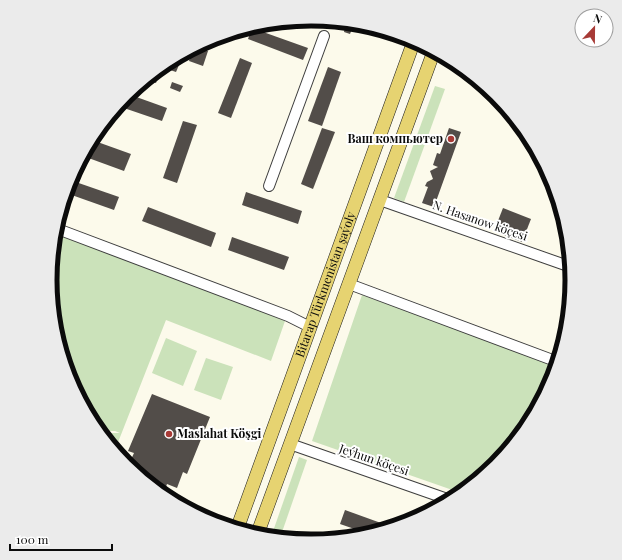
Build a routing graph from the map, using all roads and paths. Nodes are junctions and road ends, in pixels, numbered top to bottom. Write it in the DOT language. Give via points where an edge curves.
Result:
graph roads {
  1 [pos="324,36"];
  2 [pos="412,47"];
  3 [pos="432,57"];
  4 [pos="270,186"];
  5 [pos="380,200"];
  6 [pos="62,231"];
  7 [pos="564,265"];
  8 [pos="349,284"];
  9 [pos="310,327"];
  10 [pos="553,360"];
  11 [pos="290,444"];
  12 [pos="442,497"];
  13 [pos="239,523"];
  14 [pos="259,529"];
  1 -- 4 [label="street"];
  2 -- 9 [label="main road, Bitarap Türkmenistan şaýoly"];
  3 -- 5 [label="main road, Bitarap Türkmenistan şaýoly"];
  5 -- 7 [label="street, N. Hasanow köçesi"];
  5 -- 8 [label="main road, Bitarap Türkmenistan şaýoly"];
  6 -- 9 [label="street" via="288,316"];
  8 -- 10 [label="street"];
  8 -- 11 [label="main road, Bitarap Türkmenistan şaýoly"];
  9 -- 13 [label="main road, Bitarap Türkmenistan şaýoly"];
  11 -- 12 [label="street, Jeýhun köçesi"];
  11 -- 14 [label="main road, Bitarap Türkmenistan şaýoly"];
}
